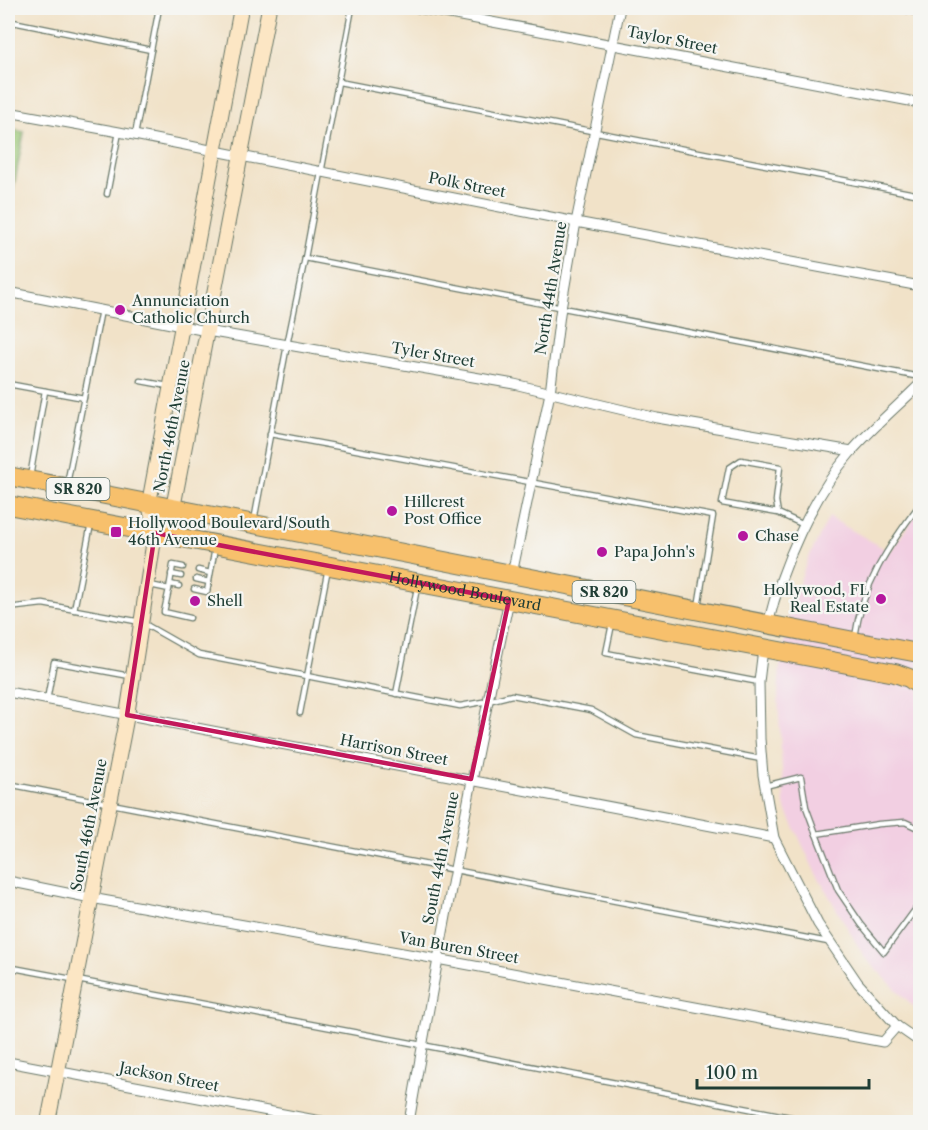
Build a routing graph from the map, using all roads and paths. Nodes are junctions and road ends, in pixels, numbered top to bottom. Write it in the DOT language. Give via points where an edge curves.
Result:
graph roads {
  1 [pos="159,8"];
  2 [pos="241,8"];
  3 [pos="269,8"];
  4 [pos="352,8"];
  5 [pos="418,8"];
  6 [pos="620,8"];
  7 [pos="893,8"];
  8 [pos="921,13"];
  9 [pos="8,21"];
  10 [pos="613,44"];
  11 [pos="151,50"];
  12 [pos="339,82"];
  13 [pos="921,103"];
  14 [pos="8,112"];
  15 [pos="119,132"];
  16 [pos="595,132"];
  17 [pos="135,135"];
  18 [pos="214,150"];
  19 [pos="240,155"];
  20 [pos="322,172"];
  21 [pos="107,194"];
  22 [pos="921,195"];
  23 [pos="576,222"];
  24 [pos="305,258"];
  25 [pos="921,286"];
  26 [pos="8,292"];
  27 [pos="561,308"];
  28 [pos="101,310"];
  29 [pos="181,326"];
  30 [pos="207,331"];
  31 [pos="287,345"];
  32 [pos="921,377"];
  33 [pos="141,381"];
  34 [pos="9,384"];
  35 [pos="921,384"];
  36 [pos="170,387"];
  37 [pos="45,391"];
  38 [pos="550,393"];
  39 [pos="8,396"];
  40 [pos="84,398"];
  41 [pos="270,434"];
  42 [pos="852,451"];
  43 [pos="8,476"];
  44 [pos="29,480"];
  45 [pos="530,482"];
  46 [pos="66,487"];
  47 [pos="148,503"];
  48 [pos="921,504"];
  49 [pos="8,505"];
  50 [pos="173,508"];
  51 [pos="778,513"];
  52 [pos="91,521"];
  53 [pos="253,524"];
  54 [pos="804,525"];
  55 [pos="155,533"];
  56 [pos="216,544"];
  57 [pos="328,566"];
  58 [pos="183,567"];
  59 [pos="198,570"];
  60 [pos="210,573"];
  61 [pos="171,574"];
  62 [pos="512,574"];
  63 [pos="181,576"];
  64 [pos="381,576"];
  65 [pos="196,579"];
  66 [pos="209,582"];
  67 [pos="418,583"];
  68 [pos="147,585"];
  69 [pos="169,586"];
  70 [pos="179,586"];
  71 [pos="194,589"];
  72 [pos="617,595"];
  73 [pos="509,600"];
  74 [pos="8,608"];
  75 [pos="74,610"];
  76 [pos="697,611"];
  77 [pos="190,618"];
  78 [pos="612,620"];
  79 [pos="141,622"];
  80 [pos="768,624"];
  81 [pos="679,633"];
  82 [pos="854,641"];
  83 [pos="763,649"];
  84 [pos="921,650"];
  85 [pos="307,676"];
  86 [pos="133,677"];
  87 [pos="759,682"];
  88 [pos="921,686"];
  89 [pos="8,692"];
  90 [pos="396,694"];
  91 [pos="47,700"];
  92 [pos="488,701"];
  93 [pos="300,713"];
  94 [pos="127,715"];
  95 [pos="762,759"];
  96 [pos="471,779"];
  97 [pos="8,784"];
  98 [pos="765,786"];
  99 [pos="110,804"];
  100 [pos="921,829"];
  101 [pos="816,834"];
  102 [pos="774,838"];
  103 [pos="454,870"];
  104 [pos="8,881"];
  105 [pos="91,898"];
  106 [pos="921,903"];
  107 [pos="831,942"];
  108 [pos="437,958"];
  109 [pos="8,967"];
  110 [pos="75,981"];
  111 [pos="897,1026"];
  112 [pos="921,1042"];
  113 [pos="422,1045"];
  114 [pos="8,1062"];
  115 [pos="57,1071"];
  116 [pos="48,1122"];
  117 [pos="326,1122"];
  118 [pos="409,1122"];
  119 [pos="816,1122"];
  1 -- 11 [label="lane"];
  2 -- 18 [label="street, North 46th Avenue"];
  3 -- 19 [label="street, North 46th Avenue"];
  4 -- 12 [label="lane"];
  5 -- 10 [label="street, Taylor Street"];
  6 -- 10 [label="street, North 44th Avenue"];
  7 -- 8 [label="lane"];
  9 -- 11 [label="lane"];
  10 -- 13 [label="street, Taylor Street"];
  10 -- 16 [label="street, North 44th Avenue"];
  11 -- 17 [label="lane"];
  12 -- 16 [label="lane"];
  12 -- 20 [label="lane"];
  14 -- 15 [label="street, Polk Street"];
  15 -- 17 [label="street, Polk Street"];
  15 -- 21 [label="lane"];
  16 -- 22 [label="lane"];
  16 -- 23 [label="street, North 44th Avenue"];
  17 -- 18 [label="street, Polk Street"];
  18 -- 19 [label="street, Polk Street"];
  18 -- 29 [label="street, North 46th Avenue"];
  19 -- 20 [label="street, Polk Street"];
  19 -- 30 [label="street, North 46th Avenue"];
  20 -- 23 [label="street, Polk Street"];
  20 -- 24 [label="lane"];
  23 -- 25 [label="street, Polk Street"];
  23 -- 27 [label="street, North 44th Avenue"];
  24 -- 27 [label="lane"];
  24 -- 31 [label="lane"];
  26 -- 28 [label="street, Tyler Street"];
  27 -- 32 [label="lane"];
  27 -- 38 [label="street, North 44th Avenue"];
  28 -- 29 [label="street, Tyler Street"];
  28 -- 40 [label="lane"];
  29 -- 30 [label="street, Tyler Street"];
  29 -- 36 [label="street, North 46th Avenue"];
  30 -- 31 [label="street, Tyler Street"];
  30 -- 50 [label="street, North 46th Avenue"];
  31 -- 38 [label="street, Tyler Street"];
  31 -- 41 [label="lane"];
  33 -- 36 [label="lane"];
  34 -- 37 [label="lane"];
  34 -- 39 [label="lane"];
  35 -- 42 [label="street"];
  36 -- 47 [label="street, North 46th Avenue"];
  37 -- 40 [label="lane"];
  37 -- 44 [label="lane"];
  38 -- 42 [label="street, Tyler Street" via="657,418"];
  38 -- 45 [label="street, North 44th Avenue"];
  40 -- 46 [label="lane"];
  41 -- 45 [label="lane"];
  41 -- 53 [label="lane"];
  42 -- 54 [label="street"];
  43 -- 44 [label="highway, Hollywood Boulevard / SR 820"];
  44 -- 46 [label="highway, Hollywood Boulevard / SR 820"];
  45 -- 62 [label="street, North 44th Avenue"];
  45 -- 76 [label="lane" via="713,516"];
  46 -- 47 [label="highway, Hollywood Boulevard / SR 820"];
  47 -- 50 [label="highway, Hollywood Boulevard / SR 820"];
  47 -- 55 [label="street, North 46th Avenue"];
  48 -- 82 [label="lane" via="881,560 865,594"];
  49 -- 52 [label="highway, Hollywood Boulevard / SR 820"];
  50 -- 53 [label="highway, Hollywood Boulevard / SR 820"];
  50 -- 55 [label="street, North 46th Avenue"];
  51 -- 51 [label="lane" via="780,467 741,460 729,468 722,503"];
  51 -- 54 [label="lane"];
  52 -- 55 [label="highway, Hollywood Boulevard / SR 820"];
  52 -- 75 [label="lane"];
  53 -- 62 [label="highway, Hollywood Boulevard / SR 820"];
  54 -- 80 [label="street" via="775,595"];
  55 -- 56 [label="highway, Hollywood Boulevard / SR 820"];
  55 -- 68 [label="street, South 46th Avenue"];
  56 -- 57 [label="highway, Hollywood Boulevard / SR 820"];
  56 -- 60 [label="lane"];
  57 -- 64 [label="highway, Hollywood Boulevard / SR 820"];
  57 -- 85 [label="lane"];
  58 -- 61 [label="lane" via="173,565"];
  59 -- 60 [label="lane"];
  60 -- 66 [label="lane"];
  61 -- 63 [label="lane"];
  61 -- 69 [label="lane"];
  62 -- 64 [label="highway" via="511,580 495,586 415,571"];
  62 -- 72 [label="highway, Hollywood Boulevard / SR 820"];
  64 -- 67 [label="highway, Hollywood Boulevard / SR 820"];
  65 -- 66 [label="lane"];
  66 -- 71 [label="lane" via="207,592"];
  67 -- 73 [label="highway, Hollywood Boulevard / SR 820"];
  67 -- 90 [label="lane"];
  68 -- 69 [label="lane"];
  68 -- 79 [label="street, South 46th Avenue"];
  69 -- 70 [label="lane"];
  69 -- 77 [label="lane" via="164,612"];
  72 -- 73 [label="highway" via="601,604 531,591 513,595"];
  72 -- 76 [label="highway, Hollywood Boulevard / SR 820"];
  73 -- 78 [label="highway, Hollywood Boulevard / SR 820"];
  73 -- 92 [label="street, South 44th Avenue"];
  74 -- 75 [label="lane" via="43,604"];
  75 -- 79 [label="lane"];
  76 -- 80 [label="highway, Hollywood Boulevard / SR 820"];
  78 -- 81 [label="highway, Hollywood Boulevard / SR 820"];
  78 -- 87 [label="lane" via="606,653"];
  79 -- 85 [label="lane" via="199,655"];
  79 -- 86 [label="street, South 46th Avenue"];
  80 -- 81 [label="highway" via="760,632 750,633 699,623"];
  80 -- 82 [label="highway, Hollywood Boulevard / SR 820"];
  81 -- 83 [label="highway, Hollywood Boulevard / SR 820"];
  82 -- 83 [label="highway" via="840,649 784,637"];
  82 -- 84 [label="highway, Hollywood Boulevard / SR 820" via="913,652"];
  83 -- 87 [label="street"];
  83 -- 88 [label="highway, Hollywood Boulevard / SR 820" via="896,673"];
  85 -- 90 [label="lane"];
  85 -- 93 [label="lane"];
  86 -- 91 [label="lane" via="54,662"];
  86 -- 94 [label="street, South 46th Avenue"];
  87 -- 95 [label="street"];
  89 -- 91 [label="street, Harrison Street"];
  90 -- 92 [label="lane" via="460,706"];
  91 -- 94 [label="street, Harrison Street"];
  92 -- 95 [label="lane" via="512,695 591,710 636,735"];
  92 -- 96 [label="street, South 44th Avenue"];
  94 -- 96 [label="street, Harrison Street"];
  94 -- 99 [label="street, South 46th Avenue"];
  95 -- 98 [label="street"];
  96 -- 102 [label="street, Harrison Street"];
  96 -- 103 [label="street, South 44th Avenue"];
  97 -- 99 [label="lane"];
  98 -- 101 [label="lane" via="801,777"];
  98 -- 102 [label="street"];
  99 -- 103 [label="lane"];
  99 -- 105 [label="street, South 46th Avenue"];
  100 -- 101 [label="lane" via="904,822"];
  101 -- 106 [label="lane" via="838,890 884,952"];
  102 -- 107 [label="street"];
  103 -- 107 [label="lane"];
  103 -- 108 [label="street, South 44th Avenue"];
  104 -- 105 [label="street, Van Buren Street"];
  105 -- 108 [label="street, Van Buren Street"];
  105 -- 110 [label="street, South 46th Avenue"];
  107 -- 111 [label="street" via="858,983"];
  108 -- 111 [label="street, Van Buren Street" via="883,1042"];
  108 -- 113 [label="street, South 44th Avenue"];
  109 -- 110 [label="lane"];
  110 -- 113 [label="lane"];
  110 -- 115 [label="street, South 46th Avenue"];
  111 -- 112 [label="street"];
  113 -- 118 [label="street, South 44th Avenue"];
  113 -- 119 [label="lane"];
  114 -- 115 [label="street, Jackson Street"];
  115 -- 116 [label="street, South 46th Avenue"];
  115 -- 117 [label="street, Jackson Street"];
}
